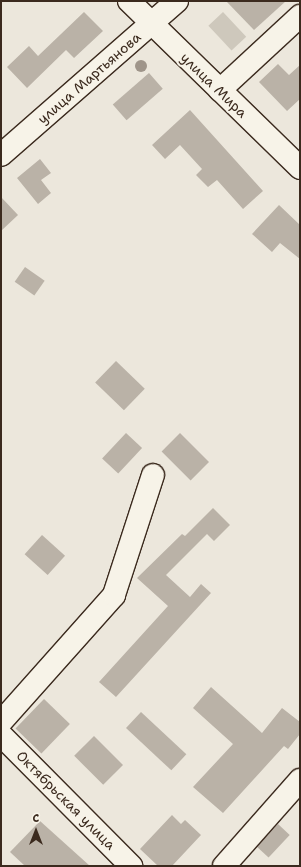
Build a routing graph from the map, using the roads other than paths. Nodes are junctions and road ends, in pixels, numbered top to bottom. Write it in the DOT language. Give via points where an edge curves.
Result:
graph roads {
  1 [pos="129,1"];
  2 [pos="177,1"];
  3 [pos="300,16"];
  4 [pos="151,24"];
  5 [pos="220,90"];
  6 [pos="1,155"];
  7 [pos="300,168"];
  8 [pos="153,475"];
  9 [pos="1,722"];
  10 [pos="1,735"];
  11 [pos="300,780"];
  12 [pos="131,866"];
  13 [pos="224,866"];
  1 -- 4 [label="street, улица Мира"];
  2 -- 4 [label="street, улица Мартьянова"];
  3 -- 5 [label="street"];
  4 -- 5 [label="street, улица Мира"];
  4 -- 6 [label="street, улица Мартьянова"];
  5 -- 7 [label="street, улица Мира"];
  8 -- 9 [label="street" via="114,595"];
  10 -- 12 [label="street, Октябрьская улица"];
  11 -- 13 [label="street"];
}
